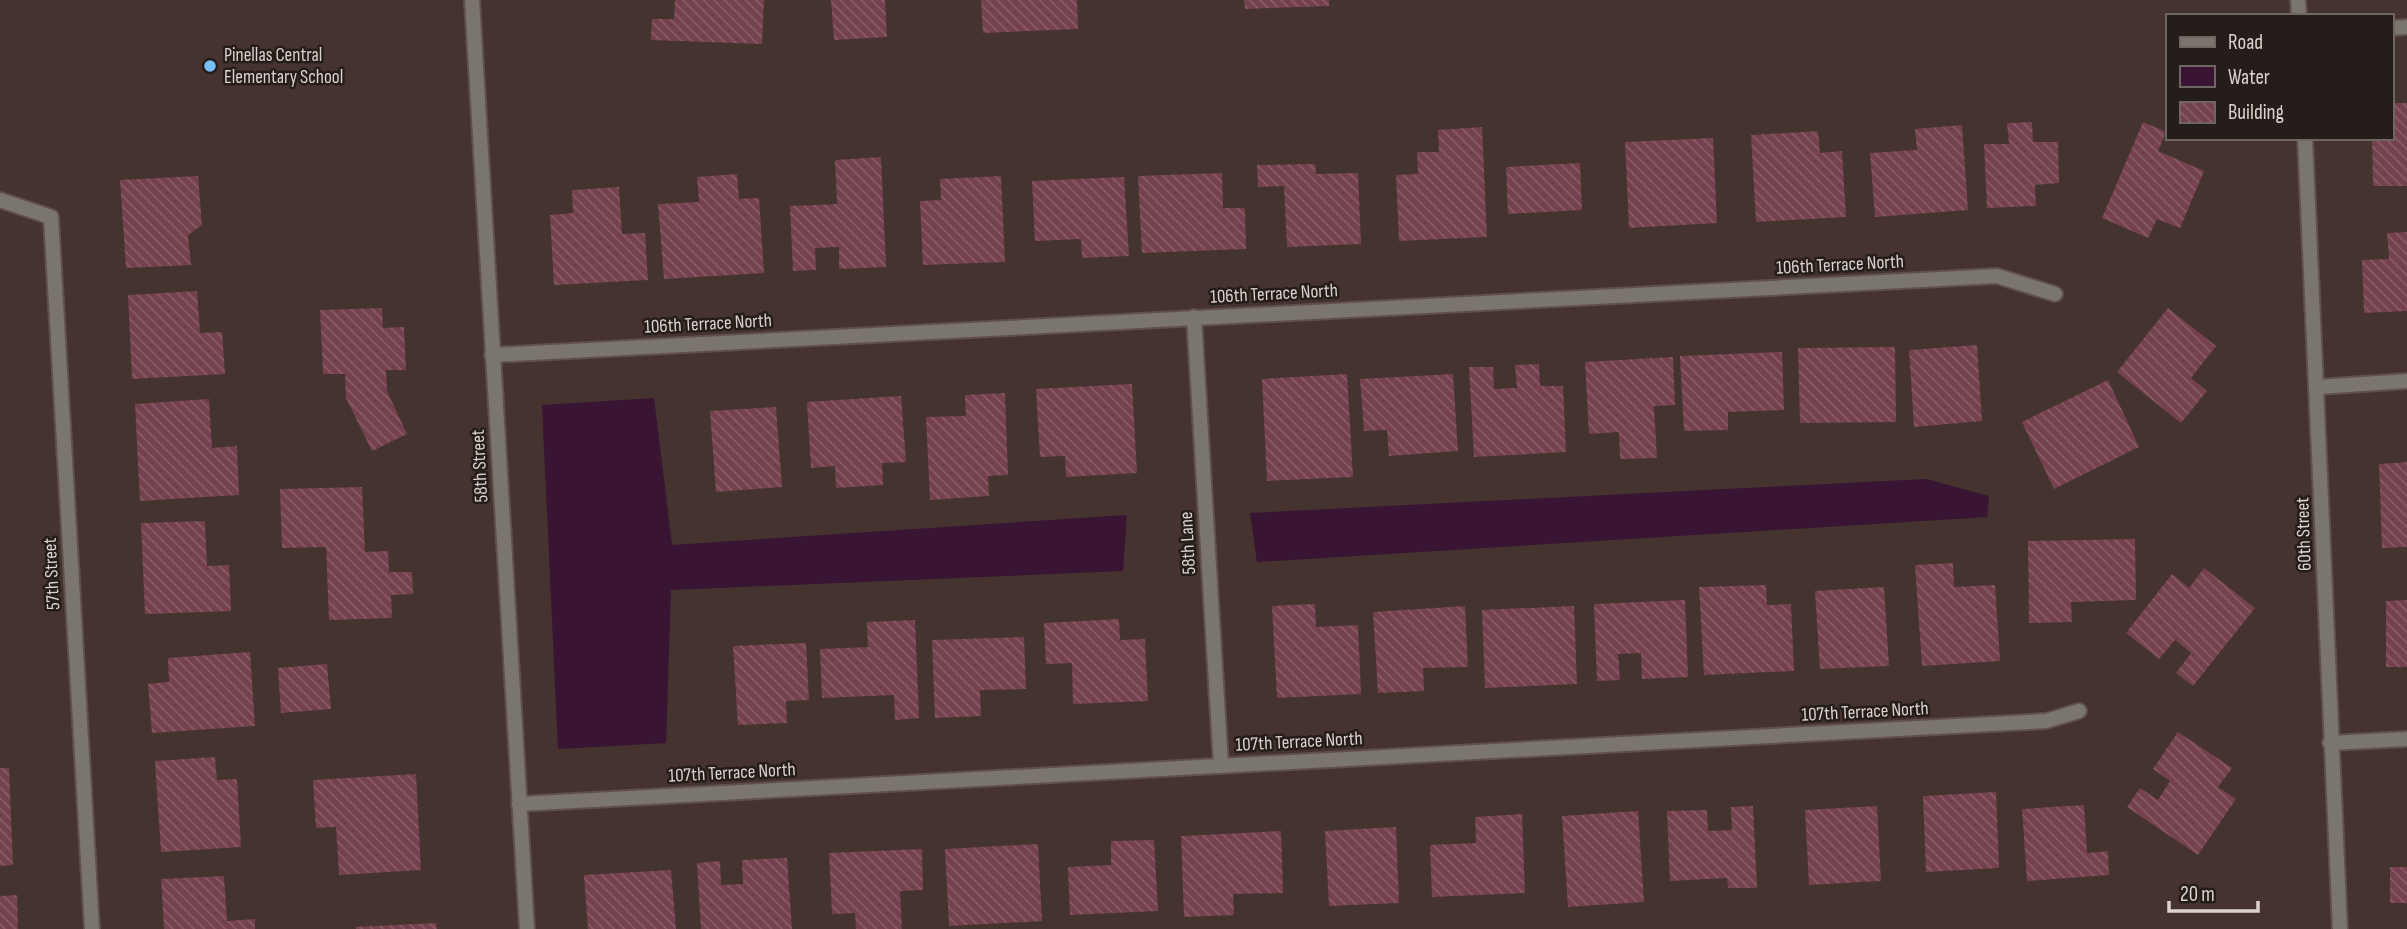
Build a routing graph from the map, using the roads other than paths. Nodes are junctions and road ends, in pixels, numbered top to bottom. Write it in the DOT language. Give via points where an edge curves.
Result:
graph roads {
  1 [pos="472,0"];
  2 [pos="2305,140"];
  3 [pos="0,200"];
  4 [pos="2055,294"];
  5 [pos="1194,317"];
  6 [pos="492,355"];
  7 [pos="2407,381"];
  8 [pos="2318,387"];
  9 [pos="2078,711"];
  10 [pos="2407,739"];
  11 [pos="2330,743"];
  12 [pos="1221,766"];
  13 [pos="519,804"];
  14 [pos="92,929"];
  15 [pos="527,929"];
  16 [pos="2340,929"];
  1 -- 6 [label="street, 58th Street"];
  2 -- 8 [label="street, 60th Street"];
  3 -- 14 [label="street, 57th Street" via="51,217"];
  4 -- 5 [label="street, 106th Terrace North" via="1997,276"];
  5 -- 6 [label="street, 106th Terrace North"];
  5 -- 12 [label="street, 58th Lane"];
  6 -- 13 [label="street, 58th Street"];
  7 -- 8 [label="street"];
  8 -- 11 [label="street, 60th Street"];
  9 -- 12 [label="street, 107th Terrace North" via="2046,721"];
  10 -- 11 [label="street"];
  11 -- 16 [label="street, 60th Street"];
  12 -- 13 [label="street, 107th Terrace North"];
  13 -- 15 [label="street, 58th Street"];
}
